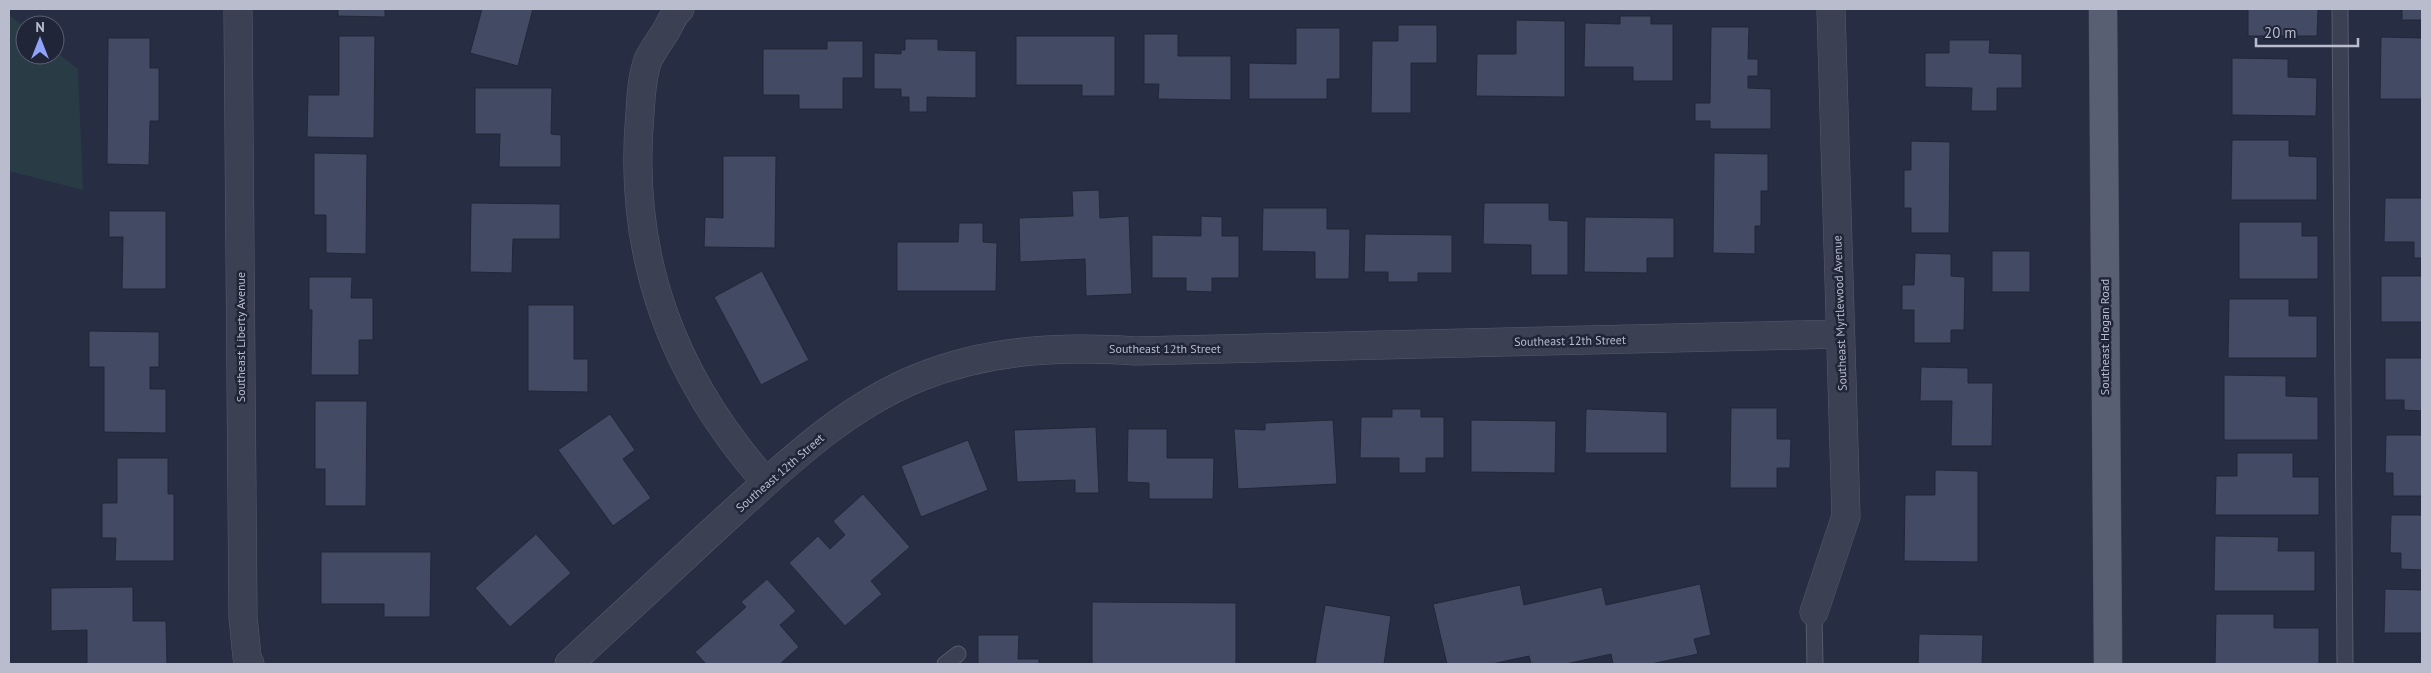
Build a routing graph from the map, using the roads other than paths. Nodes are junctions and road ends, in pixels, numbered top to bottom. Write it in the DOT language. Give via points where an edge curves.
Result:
graph roads {
  1 [pos="238,9"];
  2 [pos="1832,9"];
  3 [pos="2103,9"];
  4 [pos="2340,9"];
  5 [pos="678,10"];
  6 [pos="1840,334"];
  7 [pos="766,482"];
  8 [pos="1814,612"];
  9 [pos="958,654"];
  10 [pos="250,664"];
  11 [pos="568,664"];
  12 [pos="945,664"];
  13 [pos="1815,664"];
  14 [pos="2108,664"];
  15 [pos="2345,664"];
  1 -- 10 [label="street, Southeast Liberty Avenue" via="243,618 246,657"];
  2 -- 6 [label="street, Southeast Myrtlewood Avenue"];
  3 -- 14 [label="main road, Southeast Hogan Road"];
  4 -- 15 [label="lane"];
  5 -- 7 [label="street" via="648,61 641,98 637,180 648,262 659,302 692,380 738,450"];
  6 -- 7 [label="street, Southeast 12th Street" via="1136,351 1080,348 1004,354 921,377 882,394 846,416"];
  6 -- 8 [label="street, Southeast Myrtlewood Avenue" via="1846,516"];
  7 -- 11 [label="street, Southeast 12th Street"];
  8 -- 13 [label="lane"];
  9 -- 12 [label="lane"];
}
